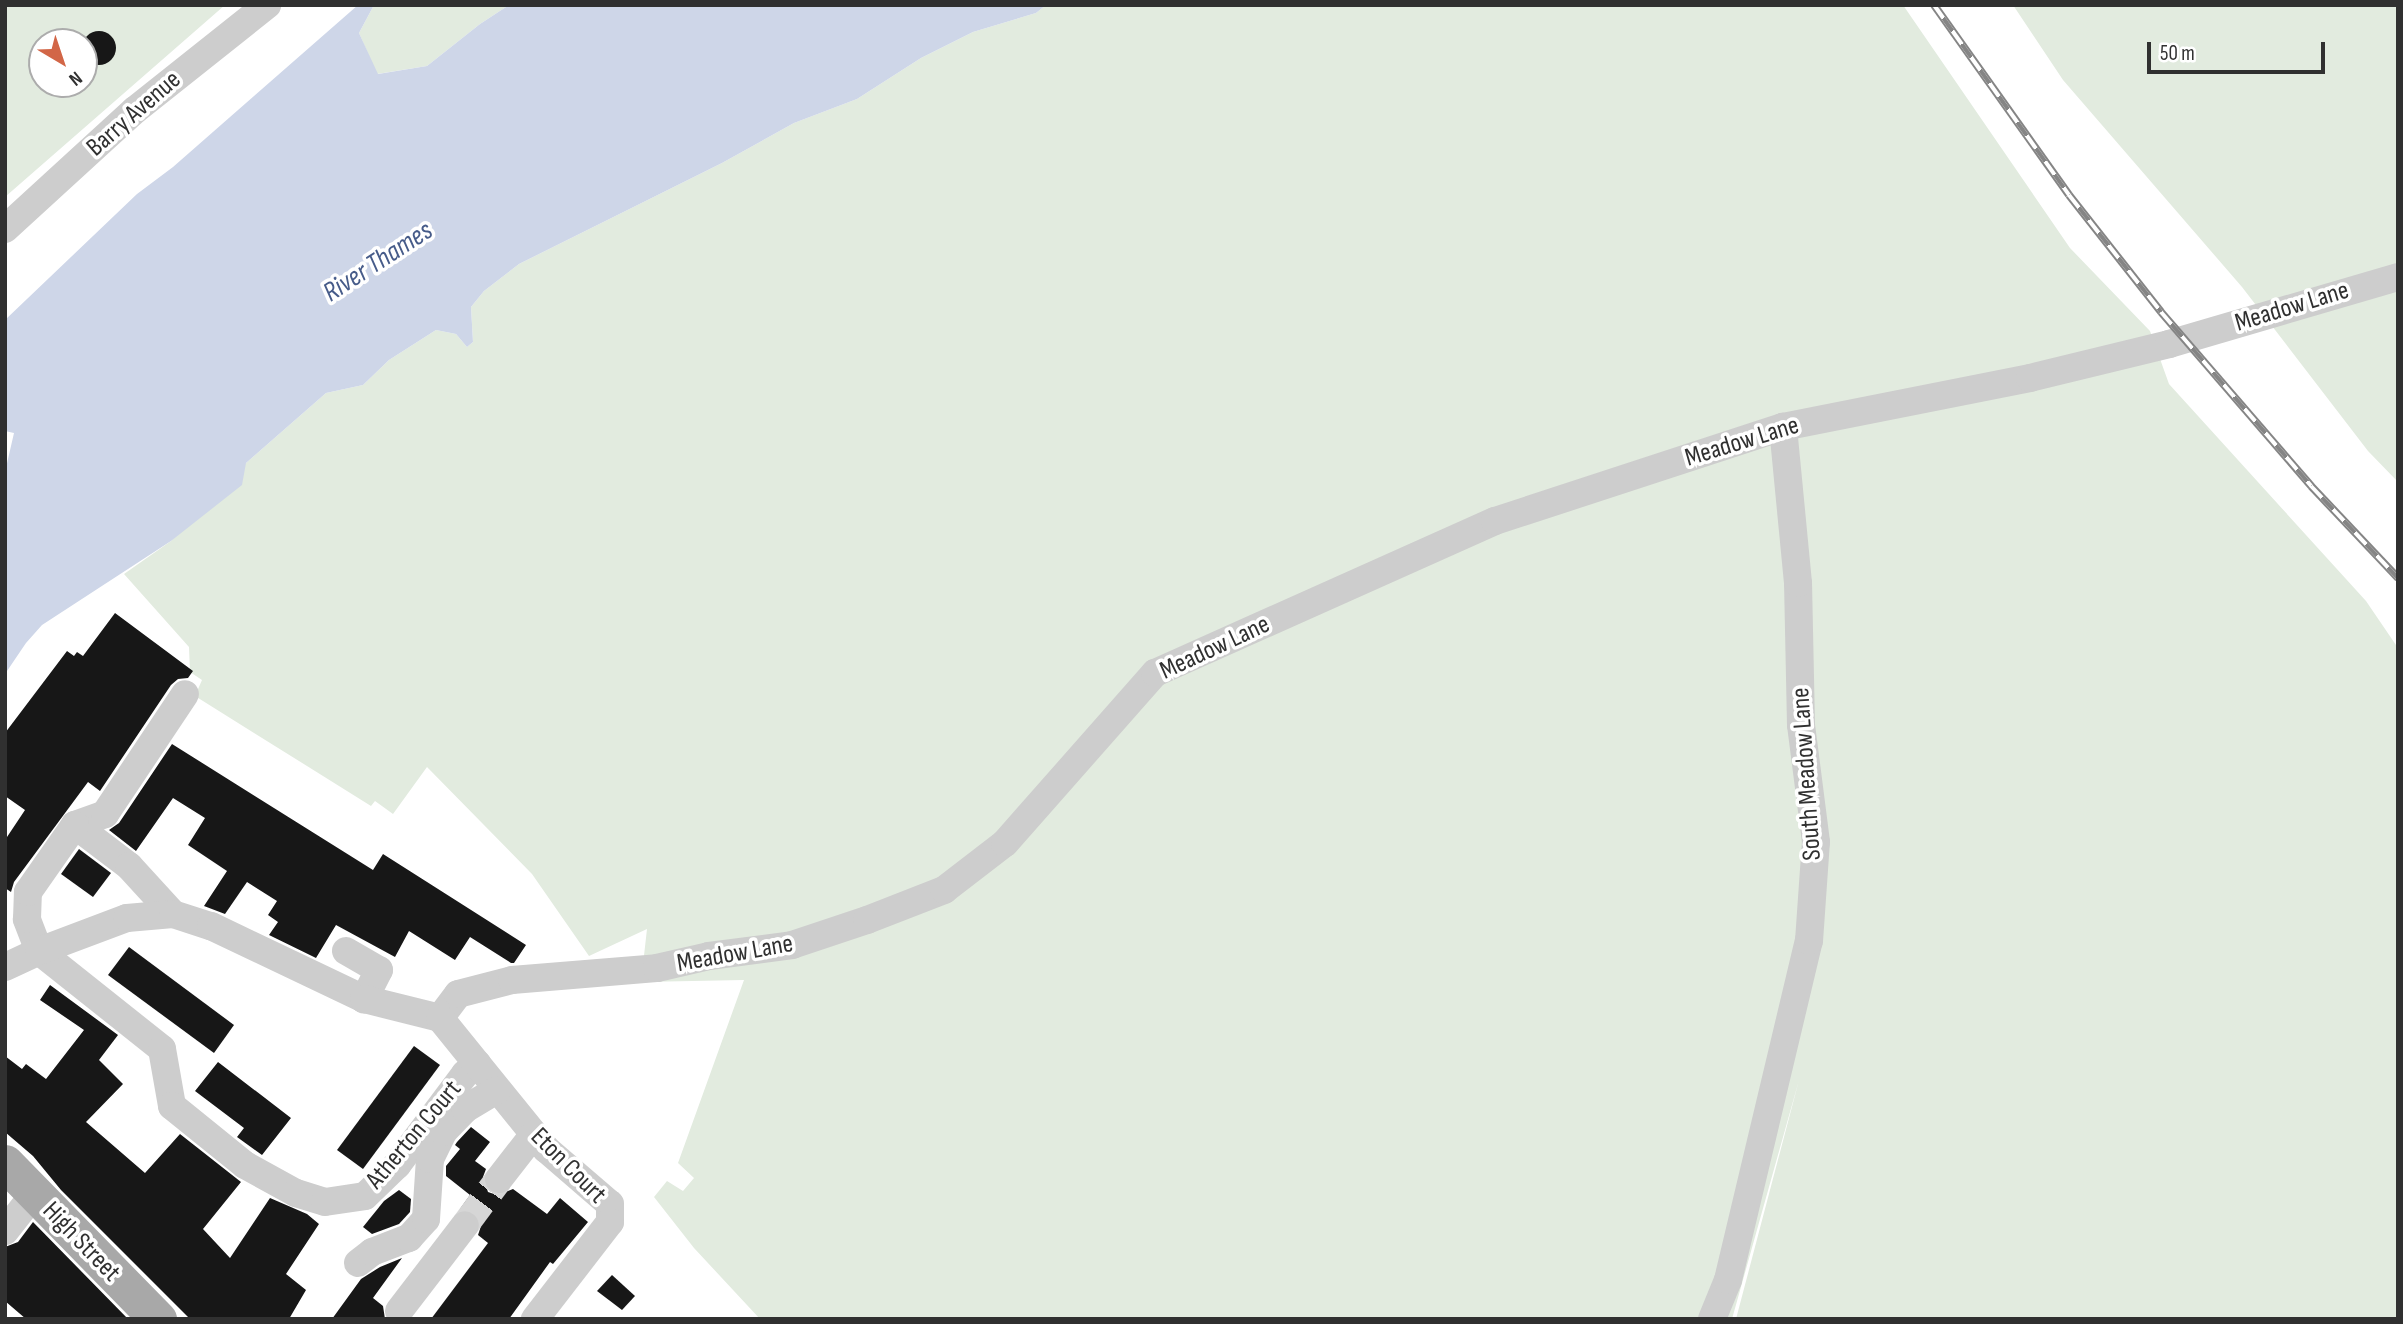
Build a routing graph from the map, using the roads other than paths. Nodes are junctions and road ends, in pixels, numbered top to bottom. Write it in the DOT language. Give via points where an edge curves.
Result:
graph roads {
  1 [pos="267,5"];
  2 [pos="5,229"];
  3 [pos="2398,278"];
  4 [pos="1783,427"];
  5 [pos="185,694"];
  6 [pos="75,825"];
  7 [pos="173,914"];
  8 [pos="5,921"];
  9 [pos="36,943"];
  10 [pos="345,951"];
  11 [pos="5,967"];
  12 [pos="364,999"];
  13 [pos="440,1018"];
  14 [pos="477,1064"];
  15 [pos="497,1090"];
  16 [pos="534,1134"];
  17 [pos="5,1163"];
  18 [pos="499,1179"];
  19 [pos="34,1194"];
  20 [pos="465,1225"];
  21 [pos="5,1231"];
  22 [pos="358,1263"];
  23 [pos="399,1311"];
  24 [pos="158,1319"];
  25 [pos="535,1319"];
  26 [pos="1712,1319"];
  1 -- 2 [label="street, Barry Avenue" via="135,110"];
  3 -- 4 [label="street, Meadow Lane" via="2030,378"];
  4 -- 13 [label="street, Meadow Lane" via="1495,521 1155,673 1005,843 944,890 792,945 657,968 512,980 458,993"];
  4 -- 26 [label="street, South Meadow Lane" via="1798,583 1801,725 1816,842 1809,941 1728,1280"];
  5 -- 6 [label="street" via="105,814"];
  6 -- 7 [label="street" via="129,866"];
  6 -- 9 [label="street" via="29,892 27,919"];
  7 -- 9 [label="street" via="127,918"];
  7 -- 12 [label="street" via="211,926"];
  8 -- 9 [label="street, Atherton Court"];
  9 -- 11 [label="street"];
  9 -- 14 [label="street, Atherton Court" via="162,1049 172,1106 245,1165 296,1193 325,1202 365,1196 397,1165"];
  10 -- 12 [label="street" via="379,970"];
  12 -- 13 [label="street"];
  13 -- 14 [label="street, Eton Court"];
  14 -- 15 [label="street, Eton Court"];
  15 -- 16 [label="street, Eton Court"];
  15 -- 22 [label="street" via="464,1109 443,1132 430,1159 426,1219 410,1238 372,1252"];
  16 -- 18 [label="street"];
  16 -- 25 [label="street, Eton Court" via="610,1204 610,1222"];
  17 -- 19 [label="main road, High Street"];
  19 -- 21 [label="street"];
  19 -- 24 [label="main road, High Street"];
  20 -- 23 [label="street"];
}
